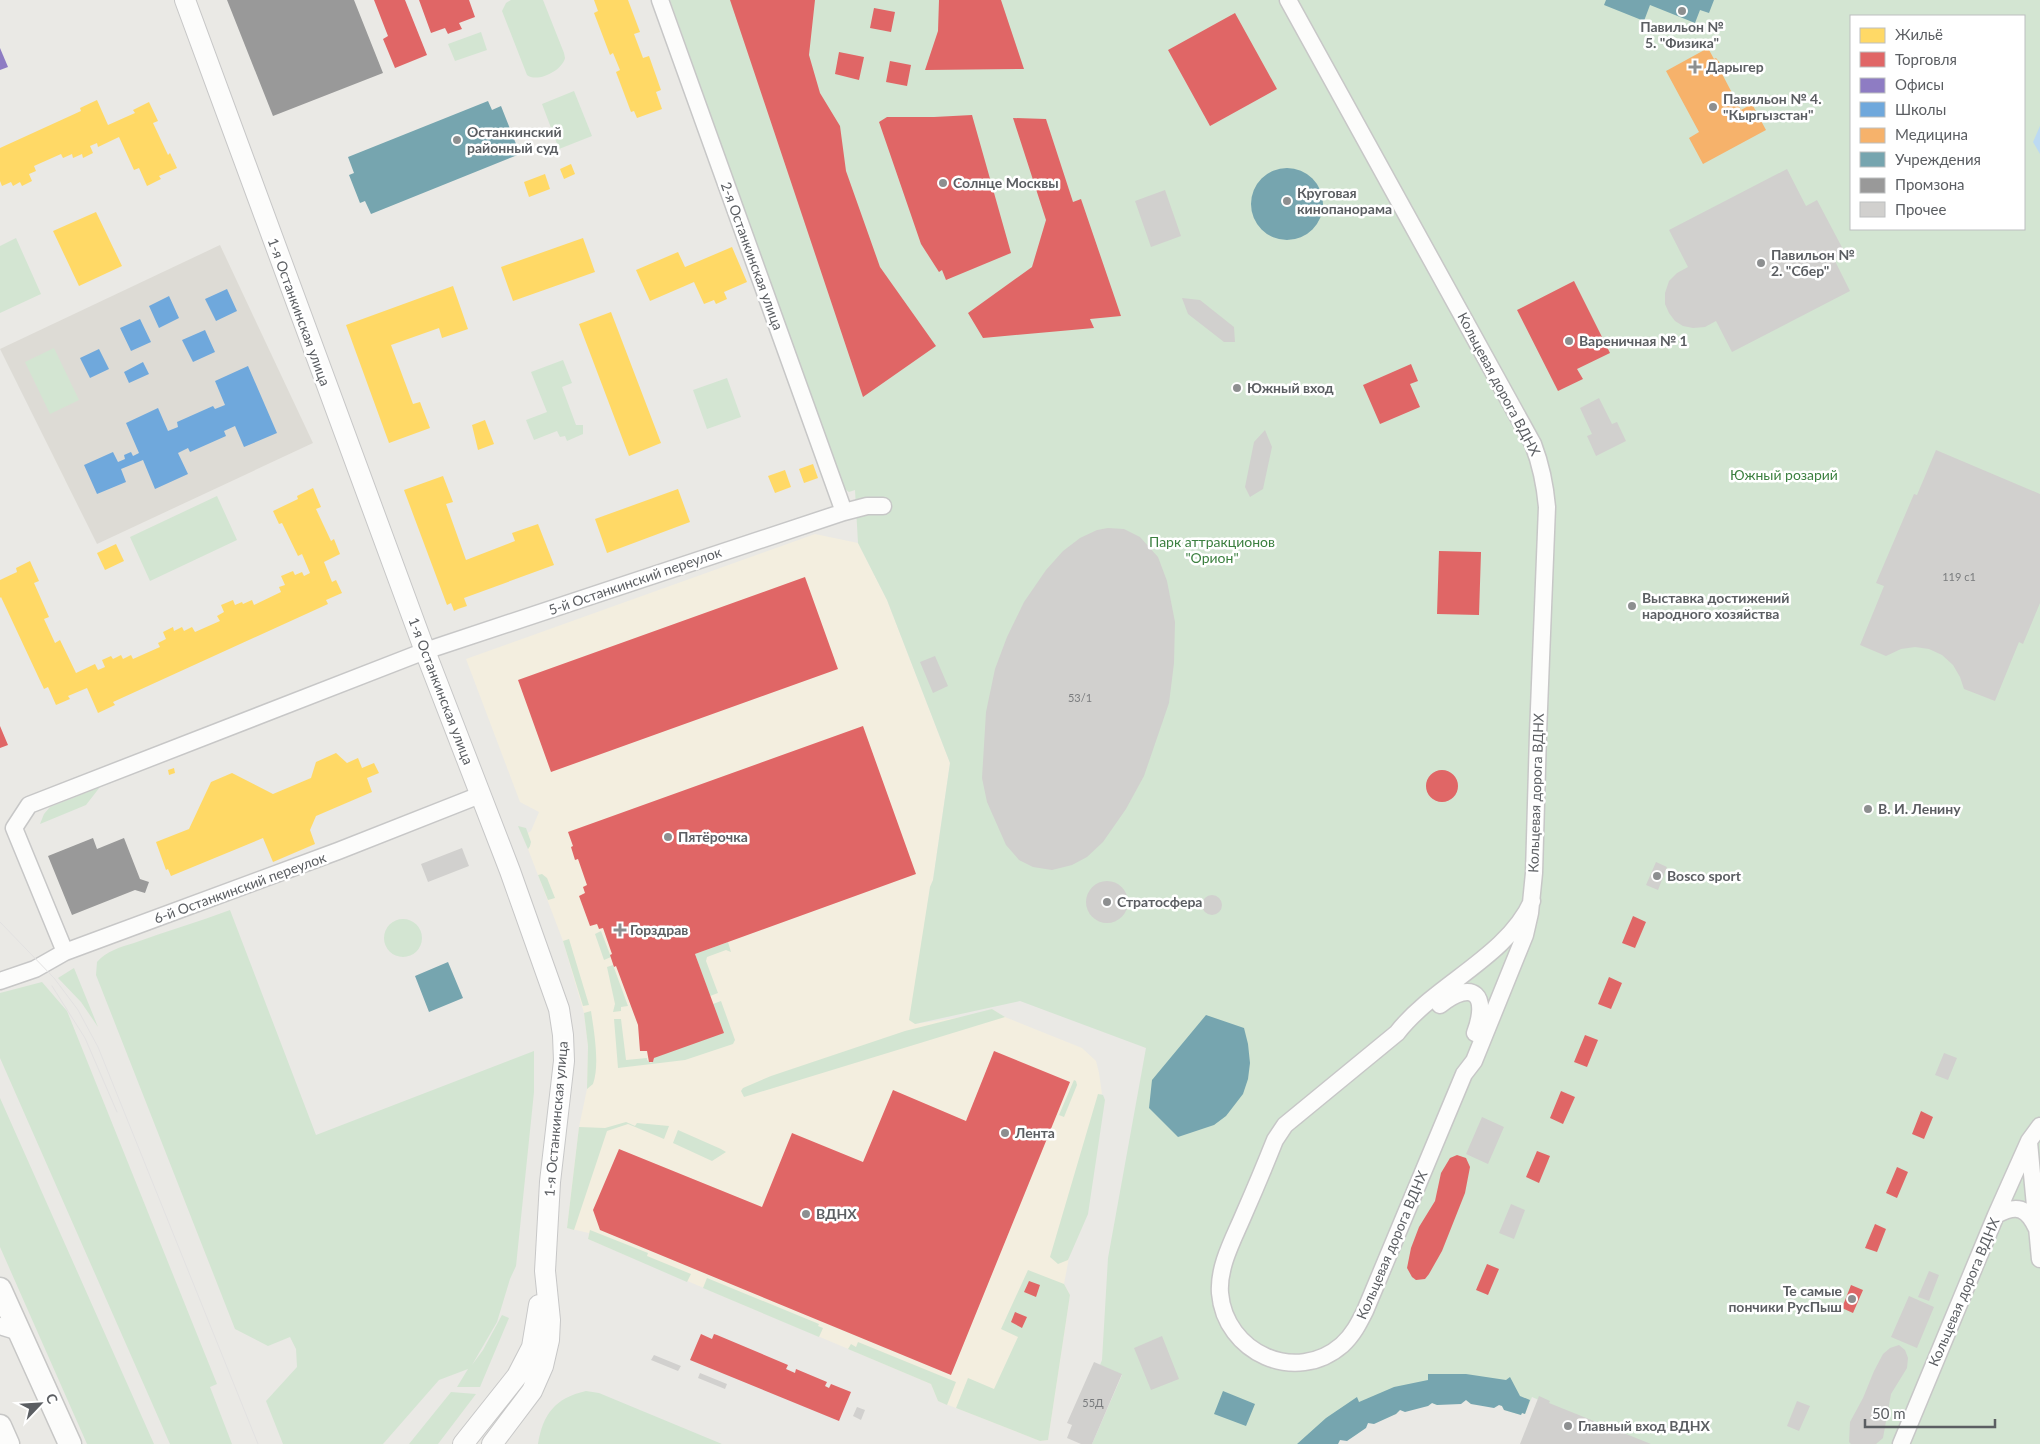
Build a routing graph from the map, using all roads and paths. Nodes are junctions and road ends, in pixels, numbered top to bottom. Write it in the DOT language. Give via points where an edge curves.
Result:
graph roads {
  1 [pos="185,0"];
  2 [pos="660,0"];
  3 [pos="1288,0"];
  4 [pos="883,506"];
  5 [pos="844,512"];
  6 [pos="425,652"];
  7 [pos="480,795"];
  8 [pos="1532,901"];
  9 [pos="65,952"];
  10 [pos="0,981"];
  11 [pos="1397,1033"];
  12 [pos="1464,1074"];
  13 [pos="2040,1126"];
  14 [pos="2029,1141"];
  15 [pos="1996,1215"];
  16 [pos="2038,1231"];
  17 [pos="2040,1259"];
  18 [pos="545,1271"];
  19 [pos="0,1288"];
  20 [pos="0,1326"];
  21 [pos="23,1340"];
  22 [pos="0,1426"];
  23 [pos="8,1444"];
  24 [pos="70,1444"];
  25 [pos="463,1444"];
  26 [pos="492,1444"];
  27 [pos="1901,1444"];
  1 -- 6 [label="street, 1-я Останкинская улица"];
  2 -- 5 [label="street, 2-я Останкинская улица"];
  3 -- 8 [label="street, Кольцевая дорога ВДНХ" via="1541,463 1547,507"];
  4 -- 5 [label="street, 5-й Останкинский переулок"];
  5 -- 6 [label="street, 5-й Останкинский переулок"];
  6 -- 7 [label="street, 1-я Останкинская улица"];
  6 -- 9 [label="street, 5-й Останкинский переулок" via="29,805 14,828"];
  7 -- 9 [label="street, 6-й Останкинский переулок"];
  7 -- 18 [label="street, 1-я Останкинская улица" via="550,978 563,1035 564,1061 550,1182"];
  8 -- 11 [label="street, Кольцевая дорога ВДНХ" via="1506,938 1408,1018"];
  8 -- 12 [label="street, Кольцевая дорога ВДНХ" via="1521,946 1474,1061"];
  9 -- 10 [label="street, 6-й Останкинский переулок" via="24,974"];
  11 -- 12 [label="street" via="1414,1026 1454,994 1469,992 1475,995 1480,1001 1481,1017 1466,1056"];
  11 -- 12 [label="street, Кольцевая дорога ВДНХ" via="1285,1124 1275,1140 1231,1244 1220,1281 1227,1319 1251,1350 1274,1360 1300,1362 1328,1353 1352,1335"];
  13 -- 14 [label="street, Кольцевая дорога ВДНХ"];
  14 -- 15 [label="street, Кольцевая дорога ВДНХ"];
  14 -- 16 [label="street"];
  15 -- 16 [label="street" via="2008,1208 2020,1208 2031,1216"];
  15 -- 27 [label="street, Кольцевая дорога ВДНХ"];
  16 -- 17 [label="street"];
  18 -- 25 [label="street" via="532,1347 517,1376"];
  18 -- 26 [label="street, 1-я Останкинская улица" via="550,1340 543,1366 532,1392"];
  19 -- 21 [label="main road"];
  20 -- 21 [label="street" via="16,1331"];
  21 -- 24 [label="main road"];
  22 -- 23 [label="main road"];
}
